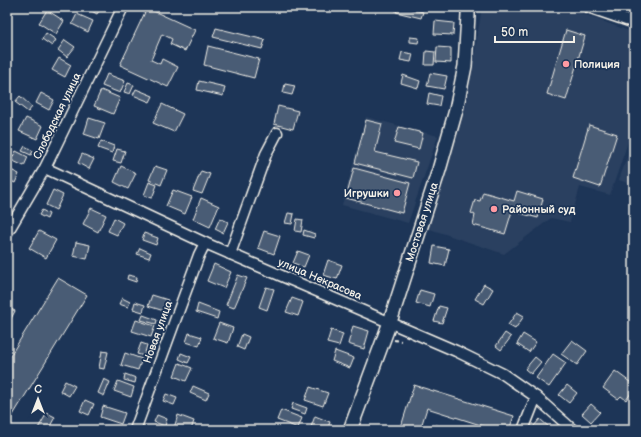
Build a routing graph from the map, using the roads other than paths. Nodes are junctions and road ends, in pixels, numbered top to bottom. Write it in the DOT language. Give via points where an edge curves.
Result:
graph roads {
  1 [pos="123,7"];
  2 [pos="468,7"];
  3 [pos="588,7"];
  4 [pos="634,21"];
  5 [pos="277,133"];
  6 [pos="45,168"];
  7 [pos="7,233"];
  8 [pos="205,243"];
  9 [pos="230,254"];
  10 [pos="390,322"];
  11 [pos="536,397"];
  12 [pos="135,430"];
  13 [pos="350,430"];
  14 [pos="523,430"];
  15 [pos="573,430"];
  1 -- 6 [label="street, Слободская улица"];
  2 -- 10 [label="main road, Мостовая улица" via="465,66 456,110"];
  3 -- 4 [label="street"];
  5 -- 9 [label="street" via="266,154"];
  6 -- 7 [label="street, Слободская улица"];
  6 -- 8 [label="street, улица Некрасова"];
  8 -- 9 [label="street, улица Некрасова"];
  8 -- 12 [label="street, Новая улица"];
  9 -- 10 [label="street, улица Некрасова"];
  10 -- 11 [label="street, улица Некрасова" via="503,374"];
  10 -- 13 [label="main road, Мостовая улица"];
  11 -- 14 [label="street"];
  11 -- 15 [label="street, улица Некрасова"];
}
